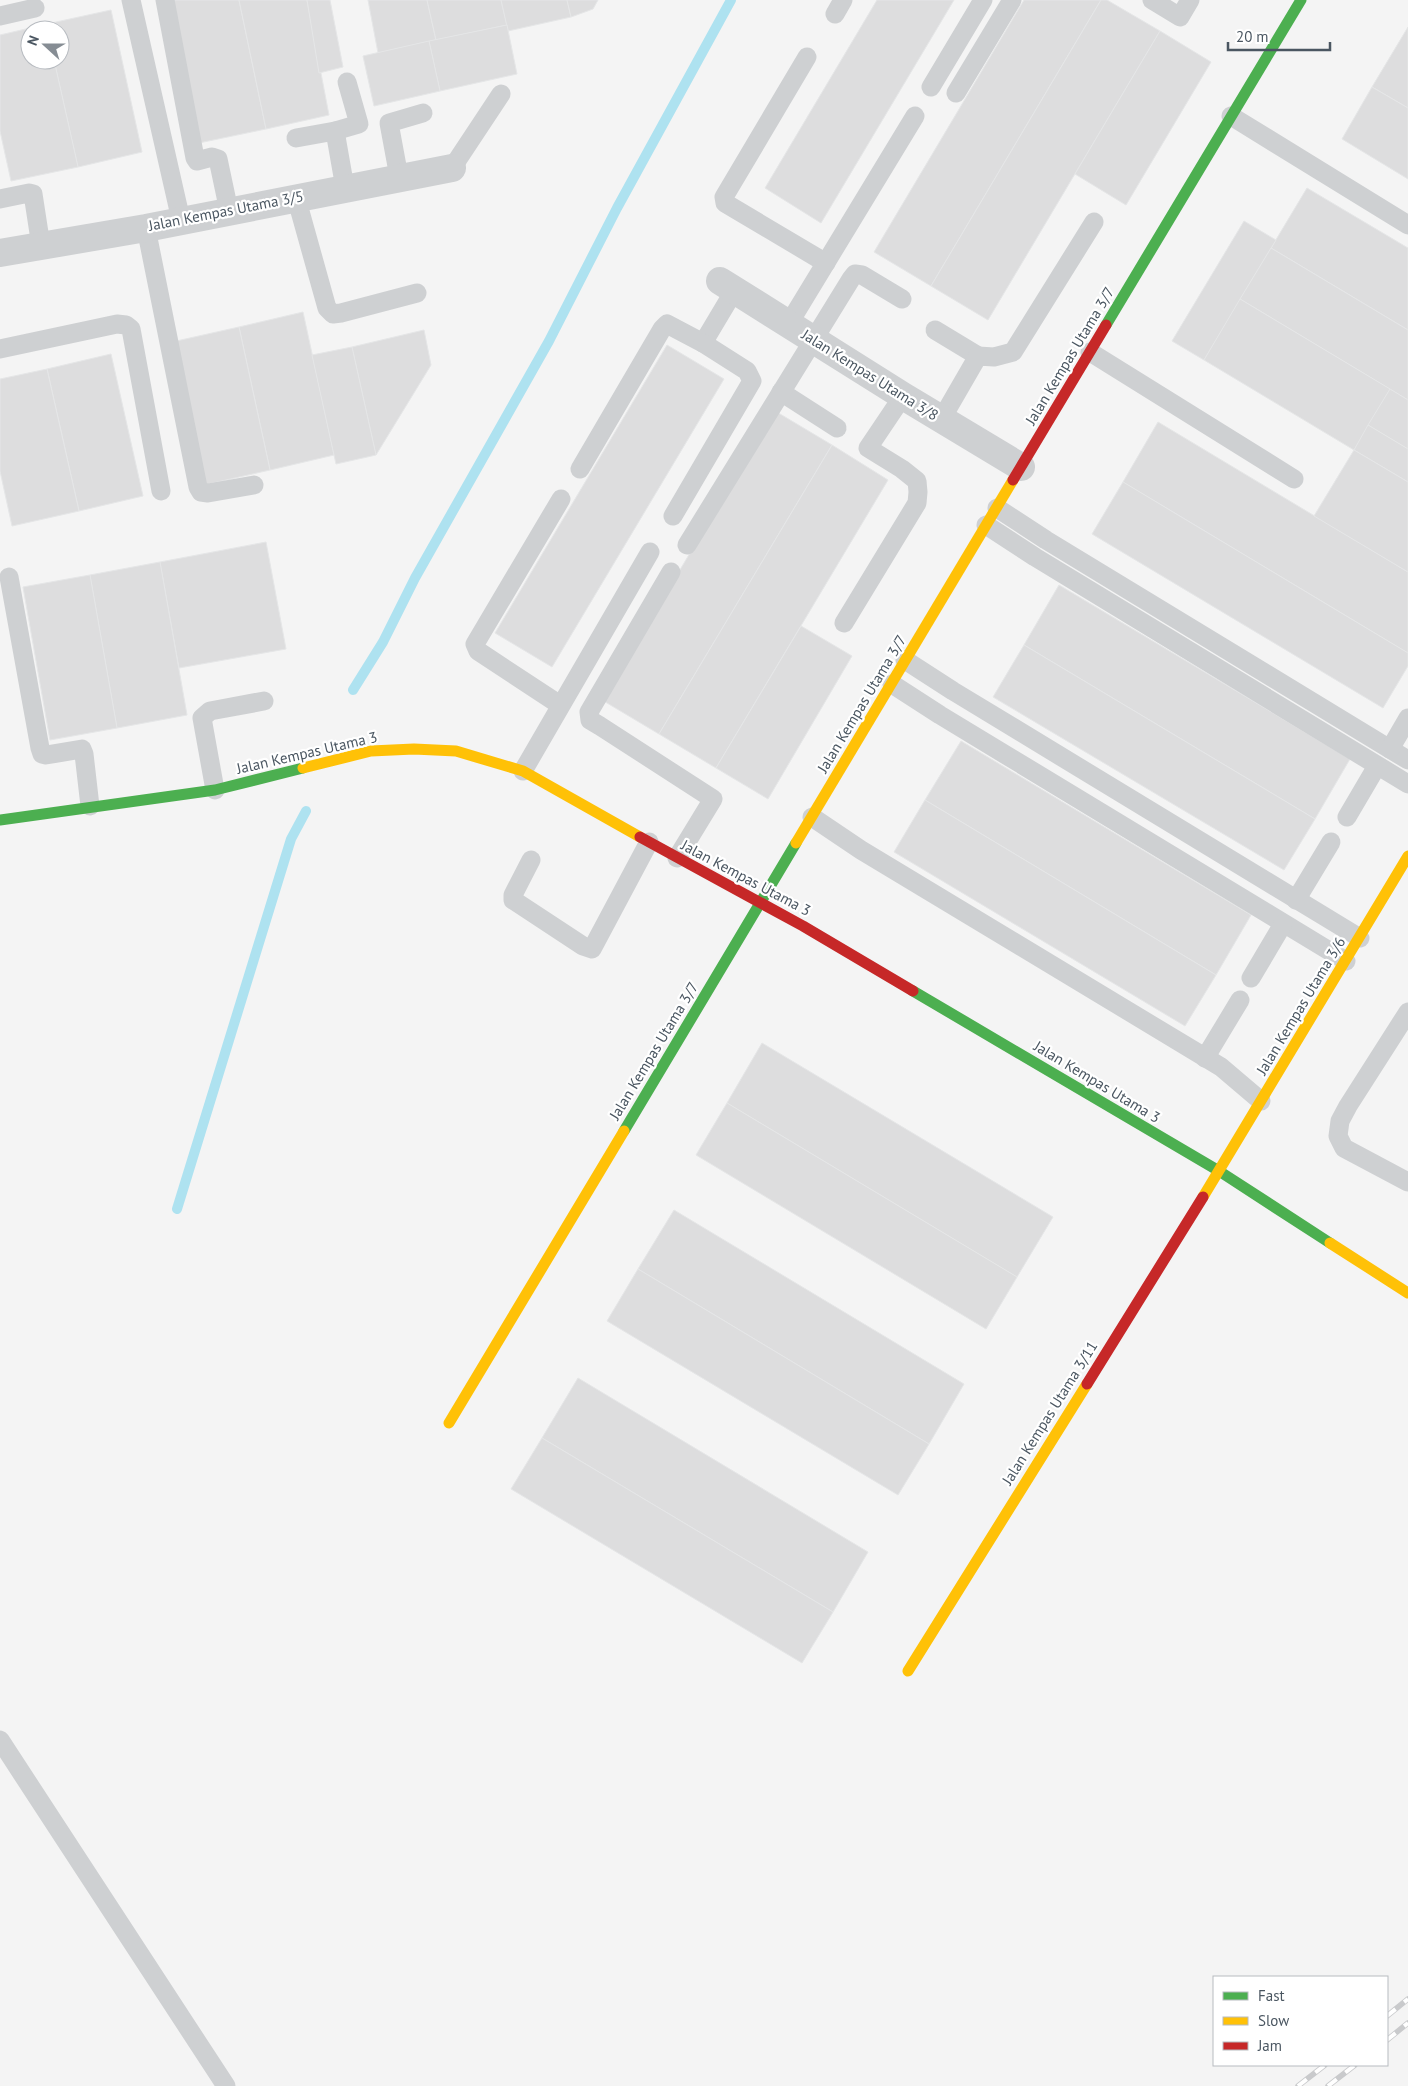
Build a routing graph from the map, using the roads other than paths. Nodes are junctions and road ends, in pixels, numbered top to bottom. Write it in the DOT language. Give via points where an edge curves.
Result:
graph roads {
  1 [pos="131,0"];
  2 [pos="165,0"];
  3 [pos="983,0"];
  4 [pos="1012,0"];
  5 [pos="1152,0"];
  6 [pos="1190,0"];
  7 [pos="1300,0"];
  8 [pos="34,8"];
  9 [pos="0,16"];
  10 [pos="806,57"];
  11 [pos="347,82"];
  12 [pos="931,87"];
  13 [pos="502,94"];
  14 [pos="956,94"];
  15 [pos="423,113"];
  16 [pos="915,116"];
  17 [pos="1231,116"];
  18 [pos="335,131"];
  19 [pos="296,138"];
  20 [pos="452,168"];
  21 [pos="399,177"];
  22 [pos="345,188"];
  23 [pos="296,197"];
  24 [pos="0,198"];
  25 [pos="229,211"];
  26 [pos="181,220"];
  27 [pos="1094,222"];
  28 [pos="1408,225"];
  29 [pos="146,228"];
  30 [pos="41,246"];
  31 [pos="0,253"];
  32 [pos="826,263"];
  33 [pos="727,286"];
  34 [pos="417,293"];
  35 [pos="902,299"];
  36 [pos="788,325"];
  37 [pos="935,330"];
  38 [pos="813,341"];
  39 [pos="703,343"];
  40 [pos="0,349"];
  41 [pos="1090,352"];
  42 [pos="978,356"];
  43 [pos="781,392"];
  44 [pos="903,396"];
  45 [pos="941,420"];
  46 [pos="837,428"];
  47 [pos="1021,467"];
  48 [pos="580,469"];
  49 [pos="1294,479"];
  50 [pos="254,485"];
  51 [pos="161,490"];
  52 [pos="561,499"];
  53 [pos="997,508"];
  54 [pos="673,516"];
  55 [pos="986,525"];
  56 [pos="687,545"];
  57 [pos="650,552"];
  58 [pos="671,572"];
  59 [pos="8,577"];
  60 [pos="844,622"];
  61 [pos="905,660"];
  62 [pos="892,684"];
  63 [pos="264,701"];
  64 [pos="560,705"];
  65 [pos="1408,718"];
  66 [pos="1390,749"];
  67 [pos="1408,760"];
  68 [pos="1377,766"];
  69 [pos="523,772"];
  70 [pos="1408,784"];
  71 [pos="215,790"];
  72 [pos="90,806"];
  73 [pos="1347,817"];
  74 [pos="812,818"];
  75 [pos="0,820"];
  76 [pos="649,842"];
  77 [pos="1331,842"];
  78 [pos="1408,856"];
  79 [pos="677,858"];
  80 [pos="531,860"];
  81 [pos="1296,900"];
  82 [pos="760,904"];
  83 [pos="1283,924"];
  84 [pos="1360,938"];
  85 [pos="1346,961"];
  86 [pos="1250,978"];
  87 [pos="1240,1000"];
  88 [pos="1408,1012"];
  89 [pos="1205,1058"];
  90 [pos="1261,1101"];
  91 [pos="1218,1171"];
  92 [pos="1408,1182"];
  93 [pos="1408,1293"];
  94 [pos="449,1423"];
  95 [pos="908,1671"];
  96 [pos="0,1740"];
  97 [pos="226,2086"];
  1 -- 26 [label="lane"];
  2 -- 25 [label="lane" via="195,158 197,161 212,157 218,159"];
  3 -- 12 [label="lane"];
  4 -- 14 [label="lane"];
  5 -- 6 [label="lane" via="1180,17"];
  7 -- 17 [label="street, Jalan Kempas Utama 3/7"];
  8 -- 9 [label="lane"];
  10 -- 32 [label="lane" via="724,197 725,204"];
  11 -- 18 [label="lane" via="359,124"];
  13 -- 20 [label="lane"];
  15 -- 21 [label="lane" via="389,123"];
  16 -- 32 [label="lane"];
  17 -- 28 [label="lane"];
  17 -- 41 [label="street, Jalan Kempas Utama 3/7"];
  18 -- 19 [label="lane"];
  18 -- 22 [label="lane"];
  20 -- 21 [label="street, Jalan Kempas Utama 3/5"];
  21 -- 22 [label="street, Jalan Kempas Utama 3/5"];
  22 -- 23 [label="street, Jalan Kempas Utama 3/5"];
  23 -- 25 [label="street, Jalan Kempas Utama 3/5"];
  23 -- 34 [label="lane" via="327,308 333,314"];
  24 -- 30 [label="lane" via="33,194"];
  25 -- 26 [label="street, Jalan Kempas Utama 3/5"];
  26 -- 29 [label="street, Jalan Kempas Utama 3/5"];
  27 -- 42 [label="lane" via="1013,352 994,358"];
  29 -- 30 [label="street, Jalan Kempas Utama 3/5"];
  29 -- 50 [label="lane" via="198,487 201,492 208,493"];
  30 -- 31 [label="street, Jalan Kempas Utama 3/5"];
  32 -- 36 [label="lane"];
  33 -- 36 [label="street, Jalan Kempas Utama 3/8"];
  33 -- 39 [label="lane"];
  35 -- 38 [label="lane" via="855,274"];
  36 -- 38 [label="street, Jalan Kempas Utama 3/8"];
  37 -- 42 [label="lane"];
  38 -- 43 [label="lane"];
  38 -- 44 [label="street, Jalan Kempas Utama 3/8"];
  39 -- 48 [label="lane" via="674,326 667,324 662,328"];
  39 -- 54 [label="lane" via="748,371 752,381"];
  40 -- 51 [label="lane" via="117,324 131,328"];
  41 -- 47 [label="street, Jalan Kempas Utama 3/7"];
  41 -- 49 [label="lane"];
  42 -- 45 [label="lane"];
  43 -- 46 [label="lane"];
  43 -- 56 [label="lane"];
  44 -- 45 [label="street, Jalan Kempas Utama 3/8"];
  44 -- 60 [label="lane" via="868,448 917,481 916,503"];
  45 -- 47 [label="street, Jalan Kempas Utama 3/8"];
  47 -- 53 [label="street, Jalan Kempas Utama 3/7"];
  52 -- 64 [label="lane" via="475,644 478,651"];
  53 -- 55 [label="street, Jalan Kempas Utama 3/7"];
  53 -- 66 [label="lane"];
  55 -- 61 [label="street, Jalan Kempas Utama 3/7"];
  55 -- 68 [label="lane"];
  57 -- 64 [label="lane"];
  58 -- 79 [label="lane" via="589,712 590,720 713,799"];
  59 -- 72 [label="lane" via="42,754 82,749"];
  61 -- 62 [label="street, Jalan Kempas Utama 3/7"];
  61 -- 81 [label="lane"];
  62 -- 74 [label="street, Jalan Kempas Utama 3/7"];
  62 -- 83 [label="lane"];
  63 -- 71 [label="lane" via="210,711 202,718"];
  64 -- 69 [label="lane"];
  65 -- 66 [label="lane"];
  66 -- 67 [label="lane"];
  68 -- 70 [label="lane"];
  68 -- 73 [label="lane"];
  69 -- 71 [label="street, Jalan Kempas Utama 3" via="456,751 371,751"];
  69 -- 76 [label="street, Jalan Kempas Utama 3"];
  71 -- 72 [label="street, Jalan Kempas Utama 3"];
  72 -- 75 [label="street, Jalan Kempas Utama 3"];
  74 -- 82 [label="street, Jalan Kempas Utama 3/7"];
  74 -- 89 [label="lane"];
  76 -- 79 [label="street, Jalan Kempas Utama 3"];
  76 -- 80 [label="lane" via="592,949 513,900"];
  77 -- 81 [label="lane"];
  78 -- 84 [label="street, Jalan Kempas Utama 3/6"];
  79 -- 82 [label="street, Jalan Kempas Utama 3"];
  81 -- 84 [label="lane"];
  82 -- 91 [label="street, Jalan Kempas Utama 3" via="803,926"];
  82 -- 94 [label="street, Jalan Kempas Utama 3/7"];
  83 -- 85 [label="lane"];
  83 -- 86 [label="lane"];
  84 -- 85 [label="street, Jalan Kempas Utama 3/6"];
  85 -- 90 [label="street, Jalan Kempas Utama 3/6"];
  87 -- 89 [label="lane"];
  88 -- 92 [label="lane" via="1348,1106 1340,1121 1338,1136 1344,1148"];
  89 -- 90 [label="lane" via="1221,1067"];
  90 -- 91 [label="street, Jalan Kempas Utama 3/6"];
  91 -- 93 [label="street, Jalan Kempas Utama 3"];
  91 -- 95 [label="street, Jalan Kempas Utama 3/11"];
  96 -- 97 [label="lane"];
}
